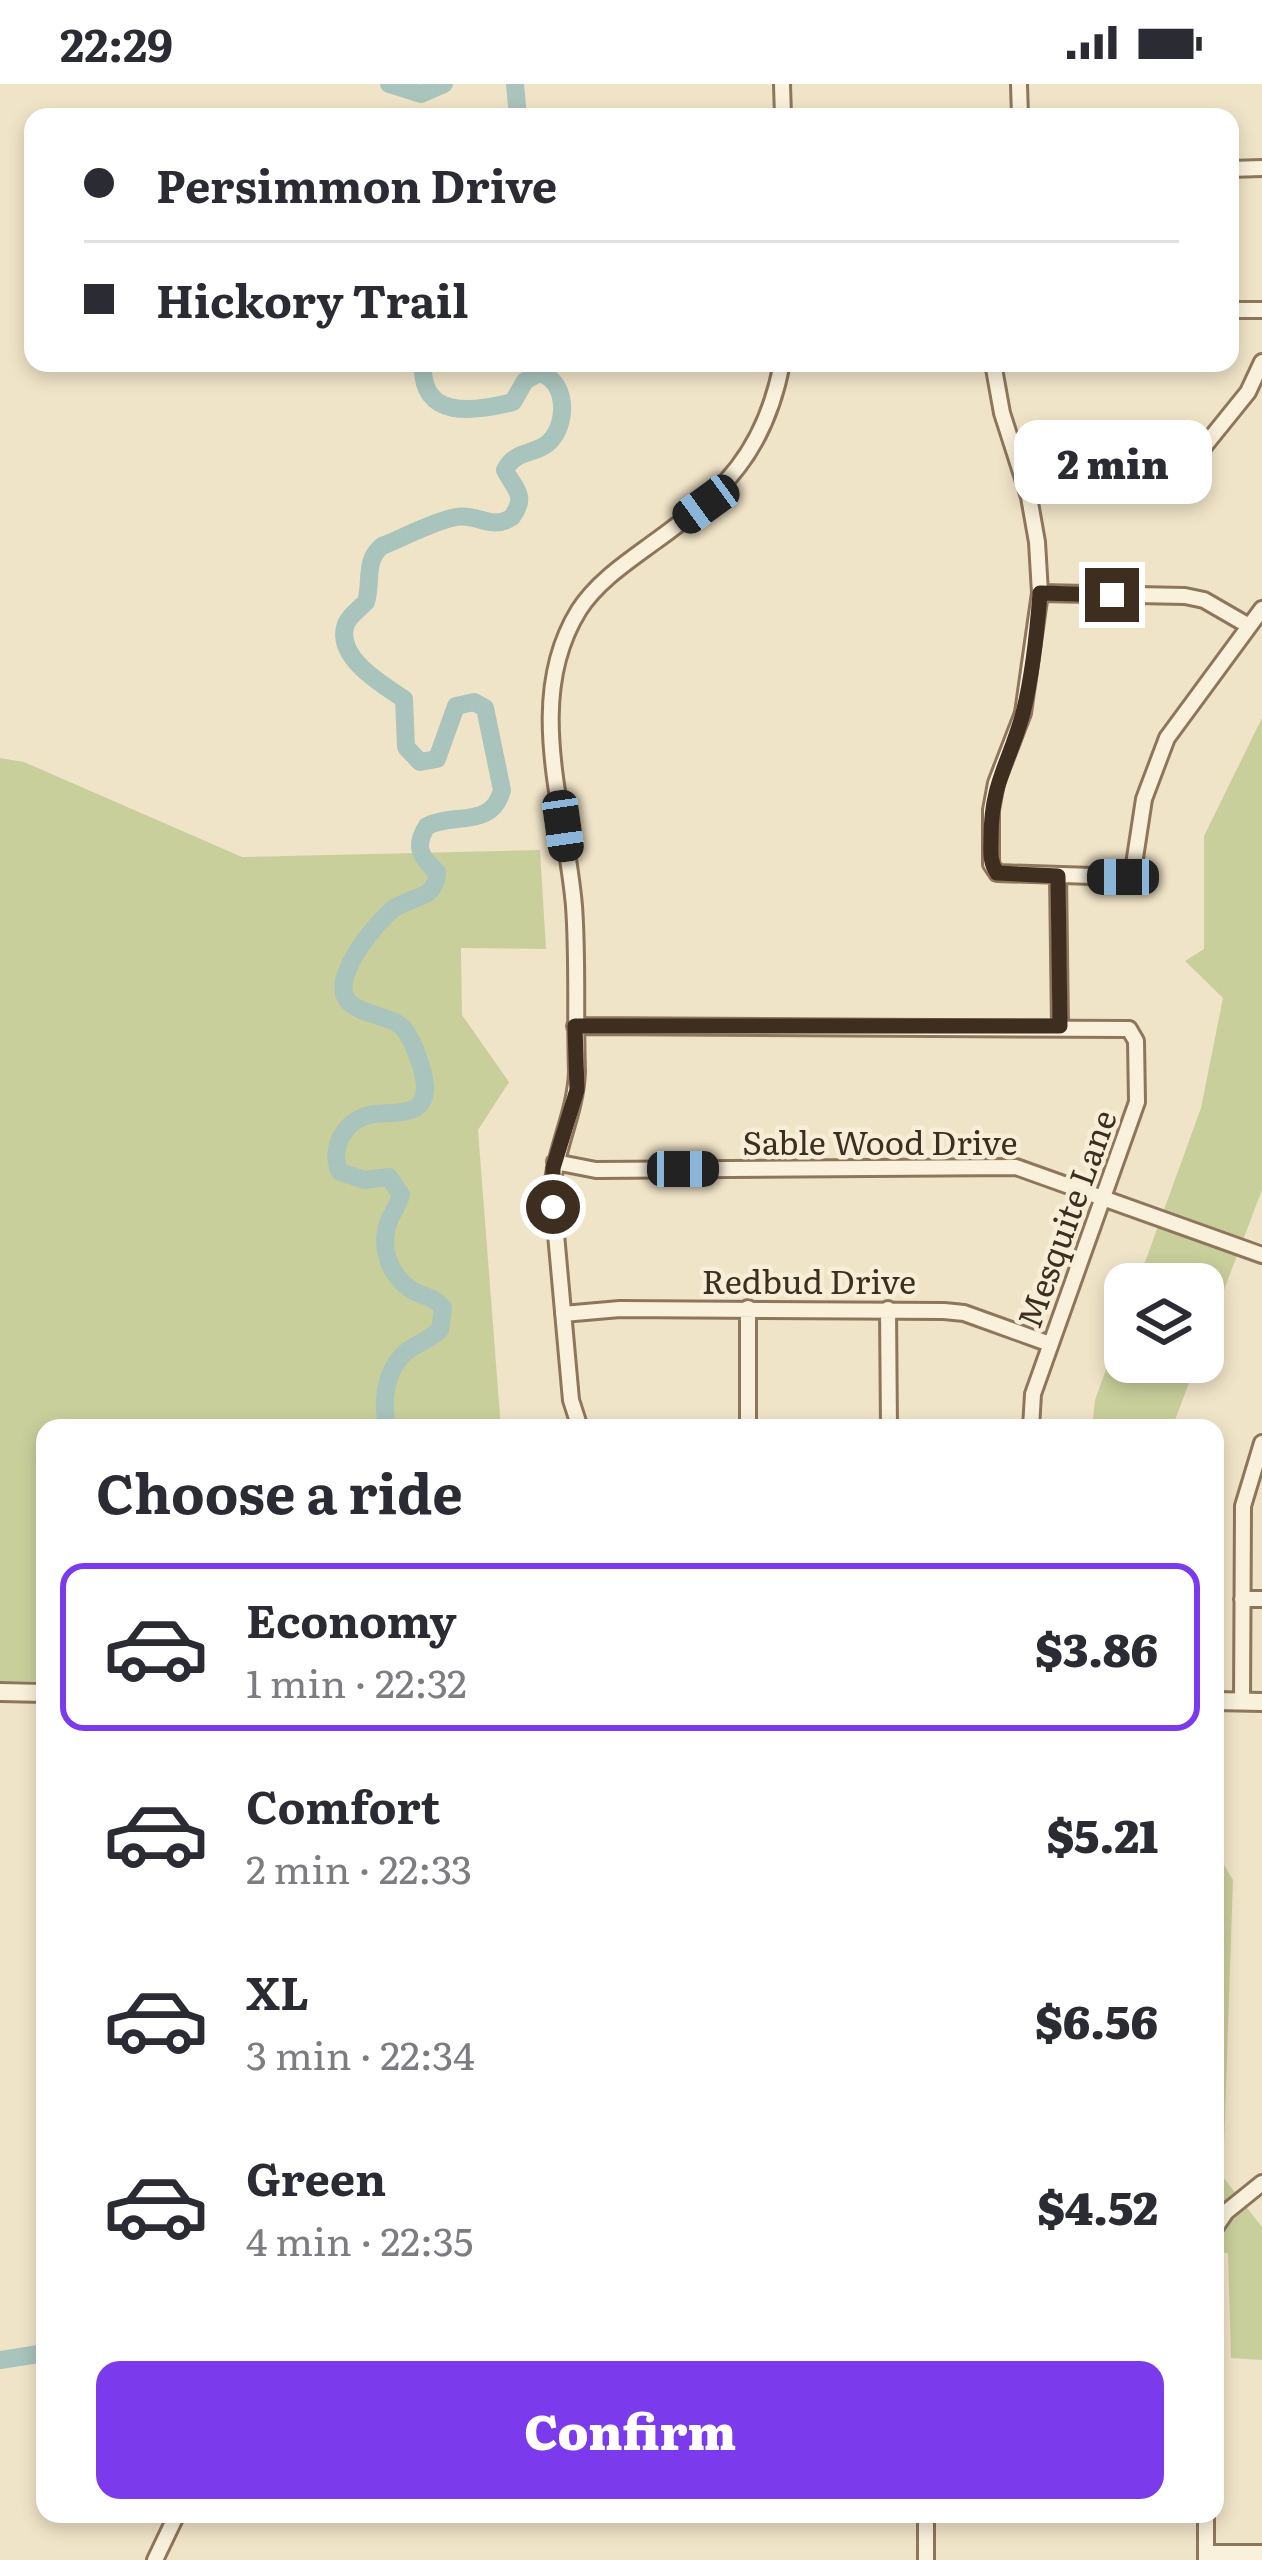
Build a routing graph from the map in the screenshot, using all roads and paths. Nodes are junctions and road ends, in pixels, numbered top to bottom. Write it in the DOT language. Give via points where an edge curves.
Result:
graph roads {
  1 [pos="1262,362"];
  2 [pos="780,372"];
  3 [pos="995,372"];
  4 [pos="1018,458"];
  5 [pos="1040,593"];
  6 [pos="1262,609"];
  7 [pos="1249,626"];
  8 [pos="1058,876"];
  9 [pos="575,1026"];
  10 [pos="1060,1026"];
  11 [pos="555,1162"];
  12 [pos="1106,1197"];
  13 [pos="1262,1255"];
  14 [pos="748,1308"];
  15 [pos="889,1309"];
  16 [pos="563,1314"];
  17 [pos="1050,1344"];
  18 [pos="577,1419"];
  19 [pos="748,1419"];
  20 [pos="889,1419"];
  21 [pos="1032,1419"];
  22 [pos="1262,1442"];
  23 [pos="1242,1599"];
  24 [pos="1262,1599"];
  25 [pos="0,1692"];
  26 [pos="36,1693"];
  27 [pos="1224,1701"];
  28 [pos="1242,1702"];
  29 [pos="1262,1702"];
  30 [pos="1262,2183"];
  31 [pos="1224,2215"];
  32 [pos="173,2523"];
  33 [pos="926,2523"];
  34 [pos="1206,2523"];
  35 [pos="1262,2553"];
  36 [pos="1206,2557"];
  37 [pos="155,2560"];
  38 [pos="926,2560"];
  1 -- 4 [label="street" via="1202,449"];
  2 -- 9 [label="street" via="764,428 744,460 706,504 611,574 579,611 556,668 550,736 574,905"];
  3 -- 4 [label="street"];
  4 -- 5 [label="street"];
  5 -- 7 [label="street" via="1185,596"];
  5 -- 8 [label="street" via="1023,713 991,810 991,864 997,873"];
  6 -- 7 [label="street"];
  7 -- 8 [label="street" via="1167,737 1144,799 1132,872"];
  8 -- 10 [label="street"];
  9 -- 10 [label="street"];
  9 -- 11 [label="street" via="577,1090"];
  10 -- 12 [label="street, Mesquite Lane" via="1129,1029 1136,1041 1137,1102"];
  11 -- 12 [label="street, Sable Wood Drive" via="596,1170 1016,1167"];
  11 -- 16 [label="street"];
  12 -- 13 [label="street, Sable Wood Drive"];
  12 -- 17 [label="street, Mesquite Lane"];
  14 -- 15 [label="street, Redbud Drive"];
  14 -- 16 [label="street, Redbud Drive"];
  14 -- 19 [label="street"];
  15 -- 17 [label="street, Redbud Drive" via="964,1313"];
  15 -- 20 [label="street"];
  16 -- 18 [label="street"];
  17 -- 21 [label="street, Mesquite Lane"];
  22 -- 23 [label="street" via="1243,1506"];
  23 -- 24 [label="street"];
  23 -- 28 [label="street"];
  25 -- 26 [label="street"];
  27 -- 28 [label="street"];
  28 -- 29 [label="street"];
  30 -- 31 [label="street"];
  32 -- 37 [label="street"];
  33 -- 38 [label="street"];
  34 -- 36 [label="street"];
  35 -- 36 [label="street"];
}
